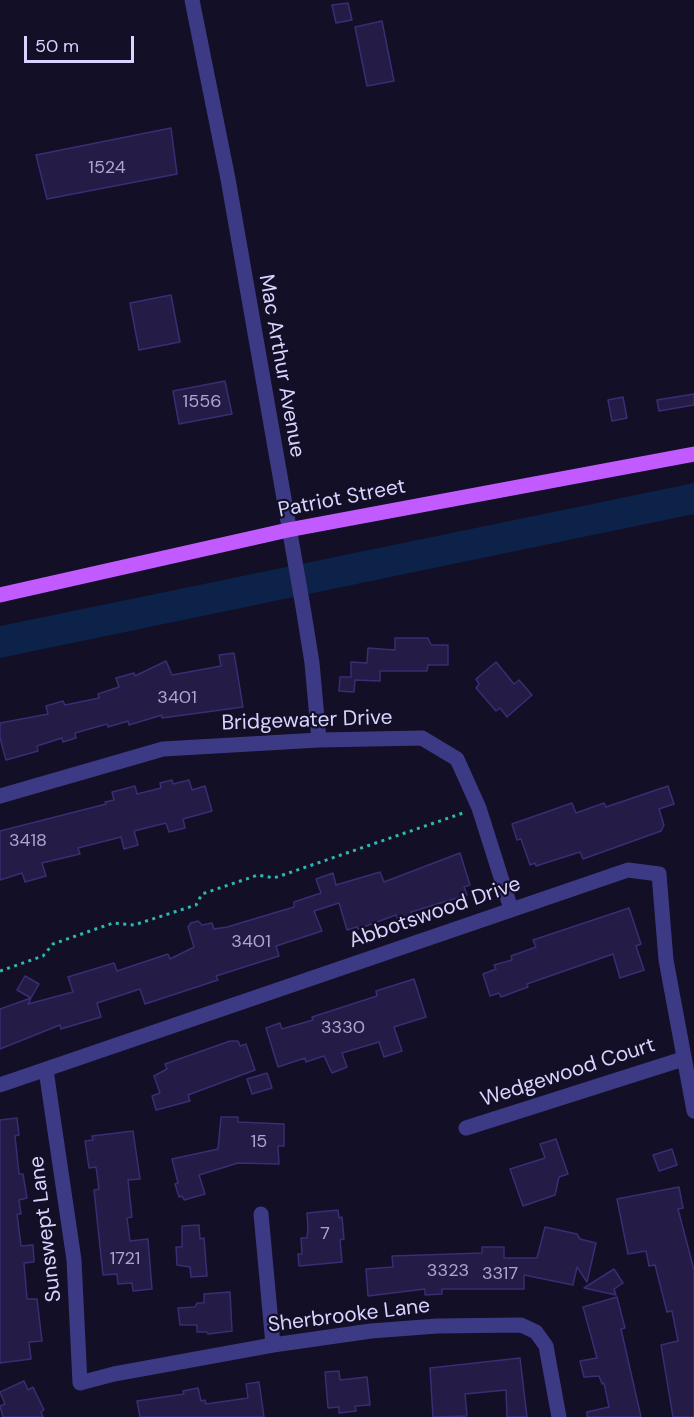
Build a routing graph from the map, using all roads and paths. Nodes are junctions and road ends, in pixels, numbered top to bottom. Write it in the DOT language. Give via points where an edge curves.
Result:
graph roads {
  1 [pos="192,0"];
  2 [pos="694,454"];
  3 [pos="288,530"];
  4 [pos="0,595"];
  5 [pos="319,740"];
  6 [pos="0,795"];
  7 [pos="479,808"];
  8 [pos="511,909"];
  9 [pos="0,970"];
  10 [pos="683,1059"];
  11 [pos="46,1070"];
  12 [pos="0,1085"];
  13 [pos="694,1111"];
  14 [pos="466,1128"];
  15 [pos="261,1214"];
  16 [pos="273,1345"];
  17 [pos="80,1383"];
  18 [pos="559,1417"];
  1 -- 3 [label="street, Mac Arthur Avenue" via="228,179"];
  2 -- 3 [label="main road, Patriot Street"];
  3 -- 4 [label="main road, Patriot Street"];
  3 -- 5 [label="street, Mac Arthur Avenue" via="312,663"];
  5 -- 6 [label="street, Bridgewater Drive" via="163,749"];
  5 -- 7 [label="street, Bridgewater Drive" via="422,738 457,759"];
  7 -- 8 [label="street, Bridgewater Drive"];
  7 -- 9 [label="path" via="274,878 258,875 202,894 196,905 134,925 113,923 53,944 43,956"];
  8 -- 10 [label="street, Abbotswood Drive" via="628,870 659,874 666,960"];
  8 -- 11 [label="street, Abbotswood Drive"];
  10 -- 13 [label="street, Abbotswood Drive"];
  10 -- 14 [label="street, Wedgewood Court"];
  11 -- 12 [label="street, Abbotswood Drive"];
  11 -- 17 [label="street, Sunswept Lane" via="74,1260"];
  15 -- 16 [label="street"];
  16 -- 17 [label="street, Sherbrooke Lane"];
  16 -- 18 [label="street, Sherbrooke Lane" via="404,1329 521,1325 537,1332 546,1346"];
}
